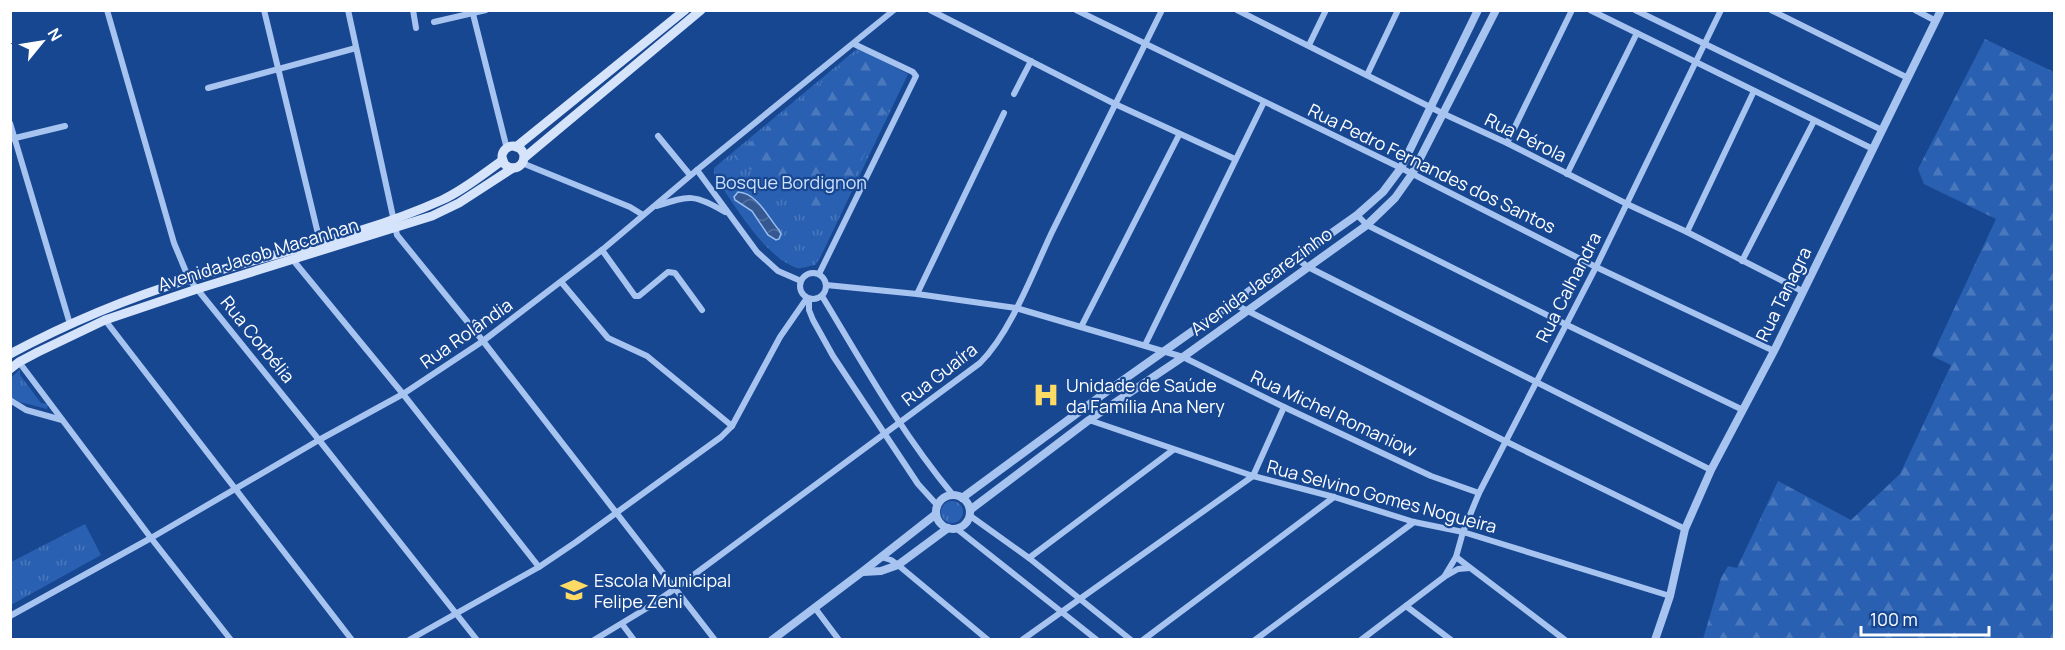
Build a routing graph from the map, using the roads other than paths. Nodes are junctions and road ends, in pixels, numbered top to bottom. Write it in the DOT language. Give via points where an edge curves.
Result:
graph roads {
  1 [pos="107,10"];
  2 [pos="264,10"];
  3 [pos="348,10"];
  4 [pos="413,10"];
  5 [pos="486,10"];
  6 [pos="685,10"];
  7 [pos="701,10"];
  8 [pos="894,10"];
  9 [pos="930,10"];
  10 [pos="1076,10"];
  11 [pos="1162,10"];
  12 [pos="1237,10"];
  13 [pos="1326,10"];
  14 [pos="1398,10"];
  15 [pos="1478,10"];
  16 [pos="1496,10"];
  17 [pos="1572,10"];
  18 [pos="1590,10"];
  19 [pos="1635,10"];
  20 [pos="1721,10"];
  21 [pos="1771,10"];
  22 [pos="1915,10"];
  23 [pos="1941,10"];
  24 [pos="472,12"];
  25 [pos="1936,21"];
  26 [pos="434,22"];
  27 [pos="416,28"];
  28 [pos="1636,33"];
  29 [pos="854,44"];
  30 [pos="1145,44"];
  31 [pos="1704,44"];
  32 [pos="1309,45"];
  33 [pos="356,48"];
  34 [pos="1031,61"];
  35 [pos="1695,62"];
  36 [pos="278,68"];
  37 [pos="1367,75"];
  38 [pos="1908,78"];
  39 [pos="208,88"];
  40 [pos="1754,91"];
  41 [pos="1014,94"];
  42 [pos="1264,102"];
  43 [pos="1115,104"];
  44 [pos="1430,107"];
  45 [pos="1004,113"];
  46 [pos="1444,114"];
  47 [pos="1814,121"];
  48 [pos="10,123"];
  49 [pos="65,126"];
  50 [pos="1882,130"];
  51 [pos="1179,135"];
  52 [pos="658,136"];
  53 [pos="12,139"];
  54 [pos="1507,143"];
  55 [pos="512,148"];
  56 [pos="1872,149"];
  57 [pos="1235,159"];
  58 [pos="503,160"];
  59 [pos="523,160"];
  60 [pos="513,168"];
  61 [pos="1401,168"];
  62 [pos="697,170"];
  63 [pos="1412,174"];
  64 [pos="1567,174"];
  65 [pos="690,175"];
  66 [pos="1627,204"];
  67 [pos="652,208"];
  68 [pos="728,214"];
  69 [pos="643,215"];
  70 [pos="1357,215"];
  71 [pos="394,224"];
  72 [pos="1367,225"];
  73 [pos="1687,232"];
  74 [pos="321,242"];
  75 [pos="602,250"];
  76 [pos="1296,258"];
  77 [pos="293,260"];
  78 [pos="1742,261"];
  79 [pos="1308,267"];
  80 [pos="1596,267"];
  81 [pos="819,274"];
  82 [pos="189,279"];
  83 [pos="801,281"];
  84 [pos="562,283"];
  85 [pos="826,285"];
  86 [pos="197,289"];
  87 [pos="1802,291"];
  88 [pos="917,294"];
  89 [pos="822,296"];
  90 [pos="808,298"];
  91 [pos="1232,303"];
  92 [pos="1016,308"];
  93 [pos="702,310"];
  94 [pos="1245,311"];
  95 [pos="105,320"];
  96 [pos="70,324"];
  97 [pos="1565,324"];
  98 [pos="1081,327"];
  99 [pos="483,341"];
  100 [pos="1144,345"];
  101 [pos="1774,351"];
  102 [pos="1164,352"];
  103 [pos="10,354"];
  104 [pos="1183,357"];
  105 [pos="19,362"];
  106 [pos="10,369"];
  107 [pos="1536,382"];
  108 [pos="404,393"];
  109 [pos="13,403"];
  110 [pos="1284,407"];
  111 [pos="1743,410"];
  112 [pos="62,420"];
  113 [pos="1089,420"];
  114 [pos="901,423"];
  115 [pos="732,426"];
  116 [pos="884,435"];
  117 [pos="319,440"];
  118 [pos="1504,441"];
  119 [pos="1173,450"];
  120 [pos="1711,470"];
  121 [pos="1253,476"];
  122 [pos="235,489"];
  123 [pos="1479,493"];
  124 [pos="958,496"];
  125 [pos="1334,497"];
  126 [pos="937,509"];
  127 [pos="616,513"];
  128 [pos="969,513"];
  129 [pos="1414,522"];
  130 [pos="952,528"];
  131 [pos="1685,530"];
  132 [pos="1463,532"];
  133 [pos="151,538"];
  134 [pos="881,557"];
  135 [pos="1456,557"];
  136 [pos="1029,558"];
  137 [pos="898,565"];
  138 [pos="539,567"];
  139 [pos="1470,568"];
  140 [pos="862,572"];
  141 [pos="1444,577"];
  142 [pos="676,588"];
  143 [pos="1670,596"];
  144 [pos="1079,599"];
  145 [pos="1406,606"];
  146 [pos="815,608"];
  147 [pos="1062,612"];
  148 [pos="456,613"];
  149 [pos="10,616"];
  150 [pos="622,624"];
  151 [pos="231,639"];
  152 [pos="352,639"];
  153 [pos="409,639"];
  154 [pos="477,639"];
  155 [pos="594,639"];
  156 [pos="634,639"];
  157 [pos="715,639"];
  158 [pos="772,639"];
  159 [pos="839,639"];
  160 [pos="988,639"];
  161 [pos="1022,639"];
  162 [pos="1097,639"];
  163 [pos="1131,639"];
  164 [pos="1143,639"];
  165 [pos="1255,639"];
  166 [pos="1361,639"];
  167 [pos="1451,639"];
  168 [pos="1565,639"];
  169 [pos="1655,639"];
  1 -- 82 [label="street, Rua Corbélia" via="174,243"];
  2 -- 36 [label="street"];
  3 -- 33 [label="street"];
  4 -- 27 [label="street"];
  5 -- 24 [label="street"];
  6 -- 55 [label="main road"];
  7 -- 59 [label="main road"];
  8 -- 29 [label="street, Rua Rolândia"];
  9 -- 34 [label="street"];
  10 -- 30 [label="street, Rua Pedro Fernandes dos Santos"];
  11 -- 30 [label="street, Rua Guaíra"];
  12 -- 32 [label="street, Rua Pérola"];
  13 -- 32 [label="street"];
  14 -- 37 [label="street"];
  15 -- 44 [label="street, Avenida Jacarezinho"];
  16 -- 46 [label="street, Avenida Jacarezinho"];
  17 -- 54 [label="street"];
  18 -- 28 [label="street"];
  19 -- 31 [label="street"];
  20 -- 31 [label="street, Rua Calhandra"];
  21 -- 38 [label="street"];
  22 -- 25 [label="street"];
  23 -- 25 [label="street, Rua Tanagra"];
  24 -- 26 [label="street"];
  24 -- 55 [label="street"];
  25 -- 38 [label="street, Rua Tanagra"];
  28 -- 35 [label="street"];
  28 -- 64 [label="street"];
  29 -- 62 [label="street, Rua Rolândia"];
  29 -- 81 [label="street" via="916,76"];
  30 -- 42 [label="street, Rua Pedro Fernandes dos Santos"];
  30 -- 43 [label="street, Rua Guaíra"];
  31 -- 35 [label="street, Rua Calhandra"];
  31 -- 50 [label="street"];
  32 -- 37 [label="street, Rua Pérola"];
  33 -- 36 [label="street"];
  33 -- 71 [label="street"];
  34 -- 41 [label="street"];
  34 -- 43 [label="street"];
  35 -- 40 [label="street"];
  35 -- 66 [label="street, Rua Calhandra"];
  36 -- 39 [label="street"];
  36 -- 74 [label="street"];
  37 -- 44 [label="street, Rua Pérola"];
  38 -- 50 [label="street, Rua Tanagra"];
  40 -- 47 [label="street"];
  40 -- 73 [label="street"];
  42 -- 57 [label="street"];
  42 -- 61 [label="street, Rua Pedro Fernandes dos Santos"];
  43 -- 51 [label="street"];
  43 -- 92 [label="street, Rua Guaíra"];
  44 -- 46 [label="street, Rua Pérola"];
  44 -- 61 [label="street, Avenida Jacarezinho"];
  45 -- 88 [label="street"];
  46 -- 54 [label="street, Rua Pérola"];
  46 -- 63 [label="street, Avenida Jacarezinho"];
  47 -- 56 [label="street"];
  47 -- 78 [label="street"];
  48 -- 53 [label="street"];
  49 -- 53 [label="street"];
  50 -- 56 [label="street, Rua Tanagra"];
  51 -- 57 [label="street"];
  51 -- 98 [label="street"];
  52 -- 65 [label="street"];
  53 -- 96 [label="street"];
  54 -- 64 [label="street, Rua Pérola"];
  55 -- 58 [label="main road" via="503,154"];
  55 -- 59 [label="main road" via="522,151"];
  56 -- 87 [label="street, Rua Tanagra"];
  57 -- 100 [label="street"];
  58 -- 60 [label="main road"];
  58 -- 71 [label="main road, Avenida Jacob Macanhan" via="467,185"];
  59 -- 60 [label="main road"];
  59 -- 69 [label="street"];
  60 -- 71 [label="main road, Avenida Jacob Macanhan" via="432,216"];
  61 -- 63 [label="street, Rua Pedro Fernandes dos Santos"];
  61 -- 70 [label="street, Avenida Jacarezinho" via="1383,192"];
  62 -- 65 [label="street, Rua Rolândia"];
  62 -- 68 [label="street"];
  63 -- 72 [label="street, Avenida Jacarezinho" via="1395,198"];
  63 -- 80 [label="street, Rua Pedro Fernandes dos Santos"];
  64 -- 66 [label="street, Rua Pérola"];
  65 -- 67 [label="street, Rua Rolândia"];
  66 -- 73 [label="street, Rua Pérola"];
  66 -- 80 [label="street, Rua Calhandra"];
  67 -- 68 [label="street" via="678,199 696,198"];
  67 -- 69 [label="street, Rua Rolândia"];
  68 -- 83 [label="street" via="778,271"];
  69 -- 75 [label="street, Rua Rolândia"];
  70 -- 72 [label="street"];
  70 -- 76 [label="street, Avenida Jacarezinho"];
  71 -- 74 [label="main road, Avenida Jacob Macanhan"];
  71 -- 77 [label="main road, Avenida Jacob Macanhan"];
  71 -- 99 [label="street" via="397,235"];
  72 -- 79 [label="street, Avenida Jacarezinho"];
  72 -- 97 [label="street"];
  73 -- 78 [label="street, Rua Pérola"];
  74 -- 82 [label="main road, Avenida Jacob Macanhan"];
  75 -- 84 [label="street, Rua Rolândia"];
  75 -- 93 [label="street" via="635,296 668,272 675,273"];
  76 -- 79 [label="street"];
  76 -- 91 [label="street, Avenida Jacarezinho"];
  77 -- 86 [label="main road, Avenida Jacob Macanhan"];
  77 -- 108 [label="street"];
  78 -- 87 [label="street, Rua Pérola"];
  79 -- 94 [label="street, Avenida Jacarezinho"];
  79 -- 107 [label="street"];
  80 -- 97 [label="street, Rua Calhandra"];
  80 -- 101 [label="street, Rua Pedro Fernandes dos Santos"];
  81 -- 83 [label="street" via="808,274"];
  81 -- 85 [label="street"];
  82 -- 86 [label="street, Rua Corbélia"];
  82 -- 96 [label="main road, Avenida Jacob Macanhan"];
  83 -- 90 [label="street" via="801,292"];
  84 -- 99 [label="street, Rua Rolândia"];
  84 -- 115 [label="street" via="608,338 647,356"];
  85 -- 88 [label="street, Rua Michel Romaniow"];
  85 -- 89 [label="street"];
  86 -- 95 [label="main road, Avenida Jacob Macanhan"];
  86 -- 117 [label="street, Rua Corbélia"];
  87 -- 101 [label="street, Rua Tanagra"];
  88 -- 92 [label="street, Rua Michel Romaniow"];
  89 -- 90 [label="street"];
  89 -- 114 [label="street"];
  90 -- 115 [label="street" via="780,337"];
  90 -- 116 [label="street" via="818,329"];
  91 -- 94 [label="street"];
  91 -- 102 [label="street, Avenida Jacarezinho"];
  92 -- 98 [label="street, Rua Michel Romaniow"];
  92 -- 114 [label="street, Rua Guaíra" via="985,358"];
  94 -- 104 [label="street, Avenida Jacarezinho"];
  94 -- 118 [label="street"];
  95 -- 105 [label="main road, Avenida Jacob Macanhan"];
  95 -- 122 [label="street"];
  96 -- 103 [label="main road, Avenida Jacob Macanhan"];
  97 -- 107 [label="street, Rua Calhandra"];
  97 -- 111 [label="street"];
  98 -- 100 [label="street, Rua Michel Romaniow"];
  99 -- 108 [label="street, Rua Rolândia"];
  99 -- 127 [label="street"];
  100 -- 102 [label="street, Rua Michel Romaniow"];
  101 -- 111 [label="street, Rua Tanagra"];
  102 -- 104 [label="street, Rua Michel Romaniow"];
  102 -- 124 [label="street, Avenida Jacarezinho"];
  104 -- 110 [label="street, Rua Michel Romaniow"];
  104 -- 113 [label="street, Avenida Jacarezinho"];
  105 -- 106 [label="main road, Avenida Jacob Macanhan"];
  105 -- 112 [label="street"];
  107 -- 118 [label="street, Rua Calhandra"];
  107 -- 120 [label="street"];
  108 -- 117 [label="street, Rua Rolândia"];
  108 -- 138 [label="street"];
  109 -- 112 [label="street"];
  110 -- 121 [label="street"];
  110 -- 123 [label="street, Rua Michel Romaniow" via="1431,476"];
  111 -- 120 [label="street, Rua Tanagra"];
  112 -- 133 [label="street"];
  113 -- 119 [label="street, Rua Selvino Gomes Nogueira"];
  113 -- 128 [label="street, Avenida Jacarezinho"];
  114 -- 116 [label="street, Rua Guaíra"];
  114 -- 124 [label="street"];
  115 -- 127 [label="street"];
  116 -- 126 [label="street"];
  116 -- 142 [label="street, Rua Guaíra"];
  117 -- 122 [label="street, Rua Rolândia"];
  117 -- 148 [label="street, Rua Corbélia"];
  118 -- 123 [label="street, Rua Calhandra"];
  118 -- 131 [label="street"];
  119 -- 121 [label="street, Rua Selvino Gomes Nogueira"];
  119 -- 136 [label="street"];
  120 -- 131 [label="street, Rua Tanagra"];
  121 -- 125 [label="street, Rua Selvino Gomes Nogueira"];
  121 -- 144 [label="street"];
  122 -- 133 [label="street, Rua Rolândia"];
  122 -- 152 [label="street"];
  123 -- 132 [label="street, Rua Calhandra"];
  124 -- 126 [label="street" via="944,497"];
  124 -- 128 [label="street" via="967,502"];
  125 -- 129 [label="street, Rua Selvino Gomes Nogueira"];
  125 -- 164 [label="street"];
  126 -- 130 [label="street" via="939,523"];
  126 -- 134 [label="street"];
  127 -- 138 [label="street"];
  127 -- 142 [label="street"];
  128 -- 130 [label="street" via="965,524"];
  128 -- 136 [label="street"];
  129 -- 132 [label="street, Rua Selvino Gomes Nogueira"];
  129 -- 165 [label="street"];
  130 -- 137 [label="street"];
  130 -- 147 [label="street"];
  131 -- 143 [label="street, Rua Tanagra"];
  132 -- 135 [label="street, Rua Calhandra"];
  132 -- 143 [label="street, Rua Selvino Gomes Nogueira"];
  133 -- 149 [label="street, Rua Rolândia"];
  133 -- 151 [label="street"];
  134 -- 137 [label="street"];
  134 -- 140 [label="street"];
  135 -- 139 [label="street"];
  135 -- 141 [label="street, Rua Calhandra"];
  136 -- 144 [label="street"];
  137 -- 140 [label="street"];
  137 -- 160 [label="street"];
  138 -- 148 [label="street"];
  139 -- 141 [label="street"];
  139 -- 168 [label="street"];
  140 -- 146 [label="street"];
  141 -- 145 [label="street"];
  142 -- 150 [label="street, Rua Guaíra"];
  142 -- 157 [label="street"];
  143 -- 169 [label="street, Rua Tanagra"];
  144 -- 147 [label="street"];
  144 -- 163 [label="street"];
  145 -- 166 [label="street"];
  145 -- 167 [label="street"];
  146 -- 158 [label="street"];
  146 -- 159 [label="street"];
  147 -- 161 [label="street"];
  147 -- 162 [label="street"];
  148 -- 153 [label="street"];
  148 -- 154 [label="street, Rua Corbélia"];
  150 -- 155 [label="street, Rua Guaíra"];
  150 -- 156 [label="street"];
}
